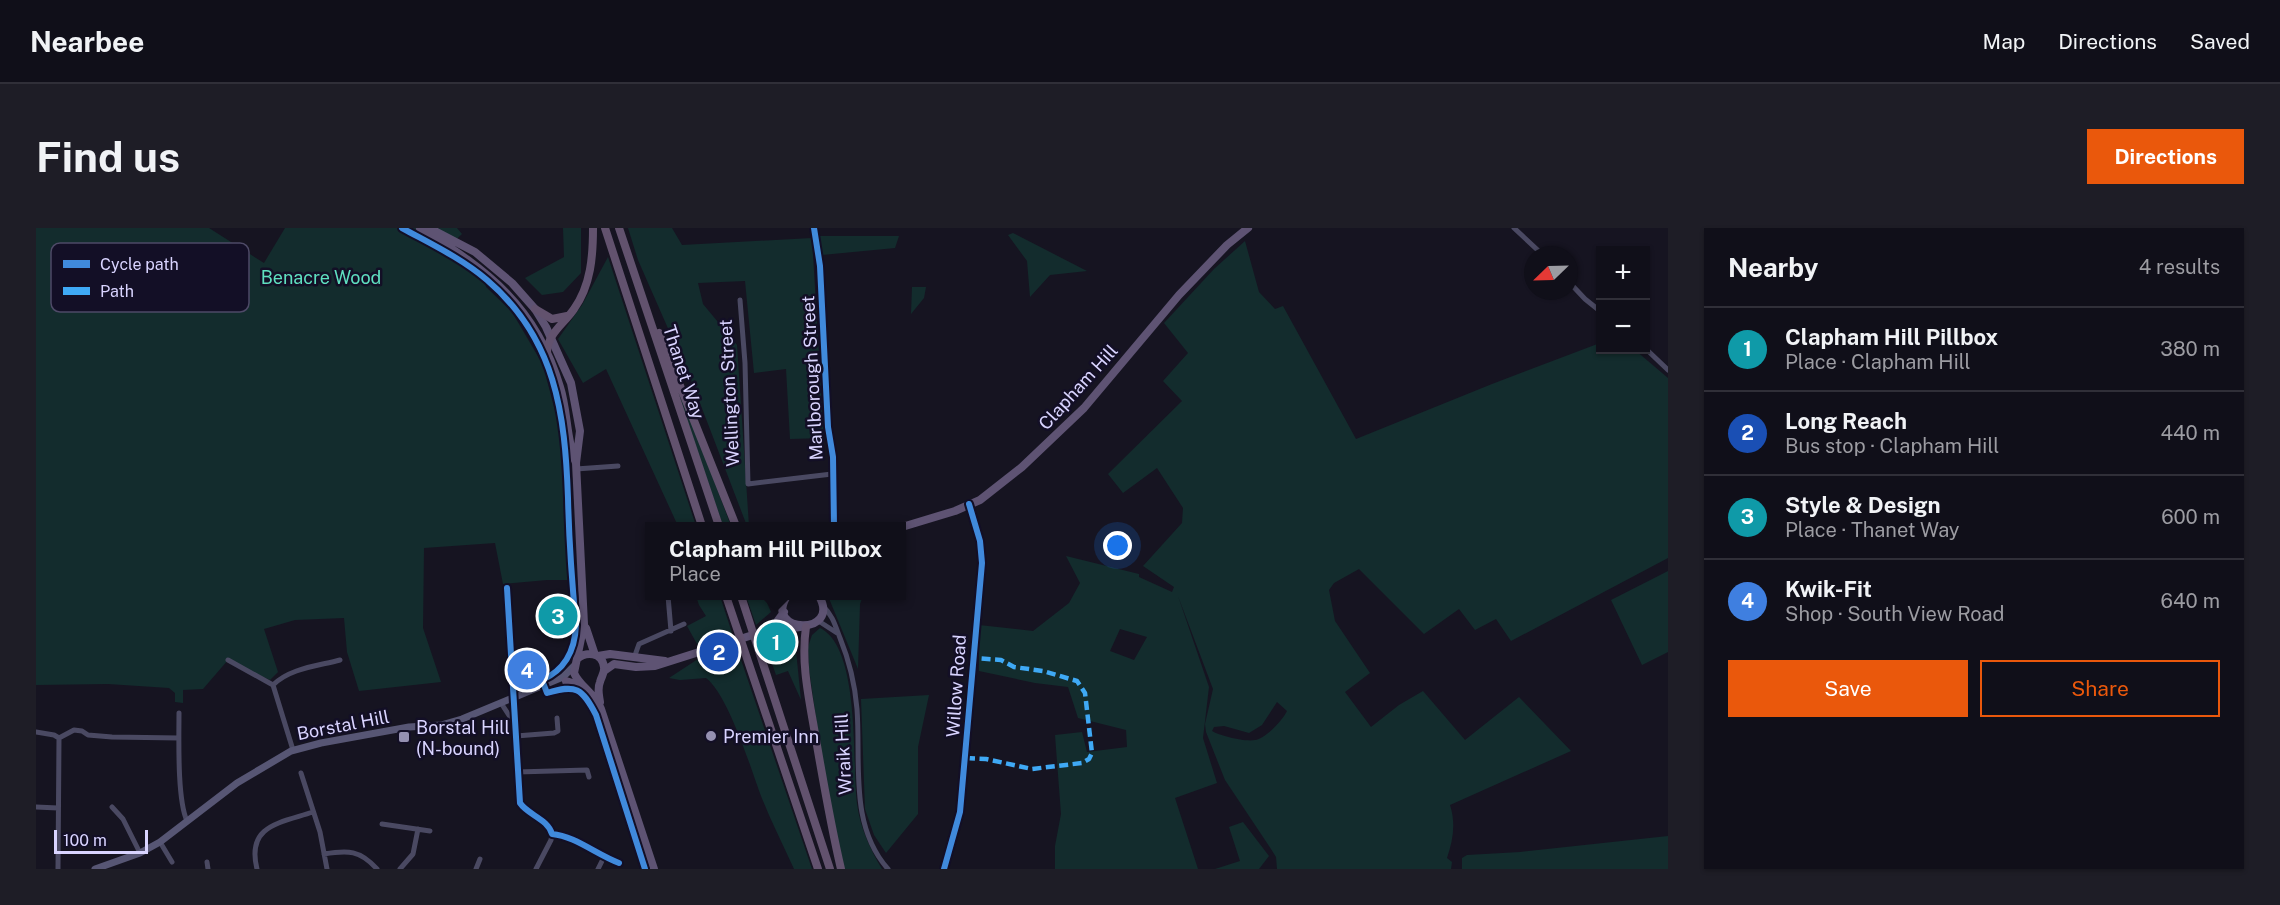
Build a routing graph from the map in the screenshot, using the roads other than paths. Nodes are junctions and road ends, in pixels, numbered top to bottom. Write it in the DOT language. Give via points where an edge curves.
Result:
graph roads {
  1 [pos="420,228"];
  2 [pos="429,228"];
  3 [pos="593,228"];
  4 [pos="605,228"];
  5 [pos="619,228"];
  6 [pos="814,228"];
  7 [pos="1248,228"];
  8 [pos="1514,228"];
  9 [pos="1533,246"];
  10 [pos="635,274"];
  11 [pos="1578,292"];
  12 [pos="740,300"];
  13 [pos="1596,308"];
  14 [pos="535,309"];
  15 [pos="570,314"];
  16 [pos="551,336"];
  17 [pos="547,352"];
  18 [pos="1650,353"];
  19 [pos="1668,370"];
  20 [pos="576,466"];
  21 [pos="618,466"];
  22 [pos="832,474"];
  23 [pos="969,504"];
  24 [pos="701,522"];
  25 [pos="717,522"];
  26 [pos="734,522"];
  27 [pos="834,522"];
  28 [pos="906,526"];
  29 [pos="507,588"];
  30 [pos="668,600"];
  31 [pos="727,600"];
  32 [pos="742,600"];
  33 [pos="785,600"];
  34 [pos="821,600"];
  35 [pos="823,606"];
  36 [pos="784,612"];
  37 [pos="817,620"];
  38 [pos="584,624"];
  39 [pos="684,624"];
  40 [pos="803,627"];
  41 [pos="671,631"];
  42 [pos="759,633"];
  43 [pos="838,634"];
  44 [pos="596,656"];
  45 [pos="634,658"];
  46 [pos="228,660"];
  47 [pos="340,660"];
  48 [pos="673,661"];
  49 [pos="575,663"];
  50 [pos="602,675"];
  51 [pos="566,681"];
  52 [pos="580,682"];
  53 [pos="552,683"];
  54 [pos="273,685"];
  55 [pos="593,694"];
  56 [pos="512,699"];
  57 [pos="501,703"];
  58 [pos="601,709"];
  59 [pos="179,713"];
  60 [pos="557,718"];
  61 [pos="513,722"];
  62 [pos="36,732"];
  63 [pos="516,736"];
  64 [pos="59,738"];
  65 [pos="179,738"];
  66 [pos="293,750"];
  67 [pos="517,772"];
  68 [pos="302,773"];
  69 [pos="589,777"];
  70 [pos="36,807"];
  71 [pos="112,807"];
  72 [pos="58,808"];
  73 [pos="313,812"];
  74 [pos="187,821"];
  75 [pos="382,824"];
  76 [pos="418,829"];
  77 [pos="430,831"];
  78 [pos="552,834"];
  79 [pos="160,842"];
  80 [pos="175,852"];
  81 [pos="140,853"];
  82 [pos="324,854"];
  83 [pos="168,856"];
  84 [pos="604,857"];
  85 [pos="480,859"];
  86 [pos="172,862"];
  87 [pos="207,862"];
  88 [pos="619,863"];
  89 [pos="115,866"];
  90 [pos="58,869"];
  91 [pos="95,869"];
  92 [pos="208,869"];
  93 [pos="257,869"];
  94 [pos="327,869"];
  95 [pos="377,869"];
  96 [pos="399,869"];
  97 [pos="476,869"];
  98 [pos="536,869"];
  99 [pos="598,869"];
  100 [pos="654,869"];
  101 [pos="818,869"];
  102 [pos="830,869"];
  103 [pos="841,869"];
  104 [pos="888,869"];
  105 [pos="944,869"];
  1 -- 17 [label="main road" via="495,281 526,315"];
  2 -- 14 [label="main road" via="486,260"];
  3 -- 15 [label="highway" via="590,272"];
  4 -- 24 [label="highway, Thanet Way"];
  5 -- 10 [label="highway, Thanet Way"];
  6 -- 22 [label="street, Marlborough Street" via="820,266"];
  7 -- 23 [label="main road, Clapham Hill" via="1179,295 1065,428 993,491"];
  8 -- 9 [label="street"];
  10 -- 25 [label="highway, Thanet Way"];
  10 -- 26 [label="highway"];
  11 -- 13 [label="street"];
  12 -- 22 [label="street, Wellington Street" via="748,484"];
  14 -- 15 [label="highway" via="552,319"];
  14 -- 16 [label="main road"];
  15 -- 16 [label="highway"];
  16 -- 17 [label="highway"];
  16 -- 20 [label="main road" via="571,383 579,419"];
  17 -- 20 [label="main road" via="562,394"];
  18 -- 19 [label="street"];
  20 -- 21 [label="street"];
  20 -- 38 [label="main road"];
  22 -- 27 [label="street, Marlborough Street"];
  23 -- 28 [label="main road, Clapham Hill"];
  23 -- 105 [label="street, Willow Road" via="982,563 960,812"];
  29 -- 56 [label="street"];
  30 -- 41 [label="street"];
  31 -- 101 [label="highway"];
  32 -- 102 [label="highway"];
  33 -- 36 [label="main road"];
  34 -- 35 [label="main road"];
  35 -- 37 [label="main road"];
  35 -- 43 [label="street, Wraik Hill" via="833,618"];
  36 -- 40 [label="main road" via="790,622"];
  36 -- 42 [label="main road" via="776,623"];
  37 -- 40 [label="main road"];
  37 -- 43 [label="street"];
  38 -- 44 [label="main road"];
  38 -- 49 [label="main road"];
  39 -- 41 [label="street"];
  40 -- 42 [label="main road"];
  40 -- 103 [label="highway" via="810,707"];
  41 -- 45 [label="street" via="639,644"];
  42 -- 48 [label="main road"];
  43 -- 104 [label="street, Wraik Hill" via="857,709 861,809 874,850"];
  44 -- 45 [label="main road"];
  44 -- 49 [label="main road" via="582,655"];
  44 -- 50 [label="main road" via="602,662"];
  45 -- 48 [label="main road"];
  46 -- 54 [label="street"];
  47 -- 54 [label="street" via="285,675"];
  48 -- 50 [label="main road" via="644,668 614,664"];
  49 -- 52 [label="main road" via="574,673"];
  49 -- 53 [label="main road, Borstal Hill"];
  50 -- 52 [label="main road" via="589,684"];
  50 -- 58 [label="main road" via="598,689"];
  51 -- 52 [label="main road, Borstal Hill"];
  51 -- 53 [label="main road, Borstal Hill"];
  51 -- 55 [label="main road"];
  52 -- 55 [label="main road"];
  53 -- 56 [label="main road, Borstal Hill"];
  54 -- 66 [label="street"];
  55 -- 58 [label="main road"];
  56 -- 57 [label="main road, Borstal Hill"];
  56 -- 61 [label="street"];
  57 -- 61 [label="street"];
  57 -- 66 [label="main road, Borstal Hill" via="441,725 409,727"];
  58 -- 100 [label="main road"];
  59 -- 65 [label="street"];
  60 -- 63 [label="street" via="558,731 554,733"];
  61 -- 63 [label="street"];
  62 -- 64 [label="street"];
  63 -- 67 [label="street"];
  64 -- 65 [label="street" via="82,730 88,735 112,737"];
  64 -- 72 [label="street"];
  65 -- 74 [label="street"];
  66 -- 74 [label="main road, Borstal Hill" via="237,783"];
  67 -- 69 [label="street" via="587,770"];
  67 -- 78 [label="street" via="520,802 548,825"];
  68 -- 73 [label="street"];
  70 -- 72 [label="street"];
  71 -- 81 [label="street" via="123,819"];
  72 -- 90 [label="street"];
  73 -- 82 [label="street"];
  73 -- 93 [label="street" via="277,824 257,838"];
  74 -- 79 [label="main road, Borstal Hill"];
  75 -- 76 [label="street"];
  76 -- 77 [label="street"];
  76 -- 96 [label="street" via="413,854"];
  78 -- 84 [label="street" via="564,836"];
  78 -- 98 [label="street"];
  79 -- 81 [label="main road, Borstal Hill"];
  79 -- 83 [label="street"];
  80 -- 83 [label="street"];
  81 -- 89 [label="main road, Borstal Hill"];
  82 -- 94 [label="street"];
  82 -- 95 [label="street" via="358,854"];
  83 -- 86 [label="street"];
  84 -- 88 [label="street"];
  84 -- 99 [label="street"];
  85 -- 97 [label="street"];
  87 -- 92 [label="street"];
  89 -- 91 [label="main road, Borstal Hill"];
}
